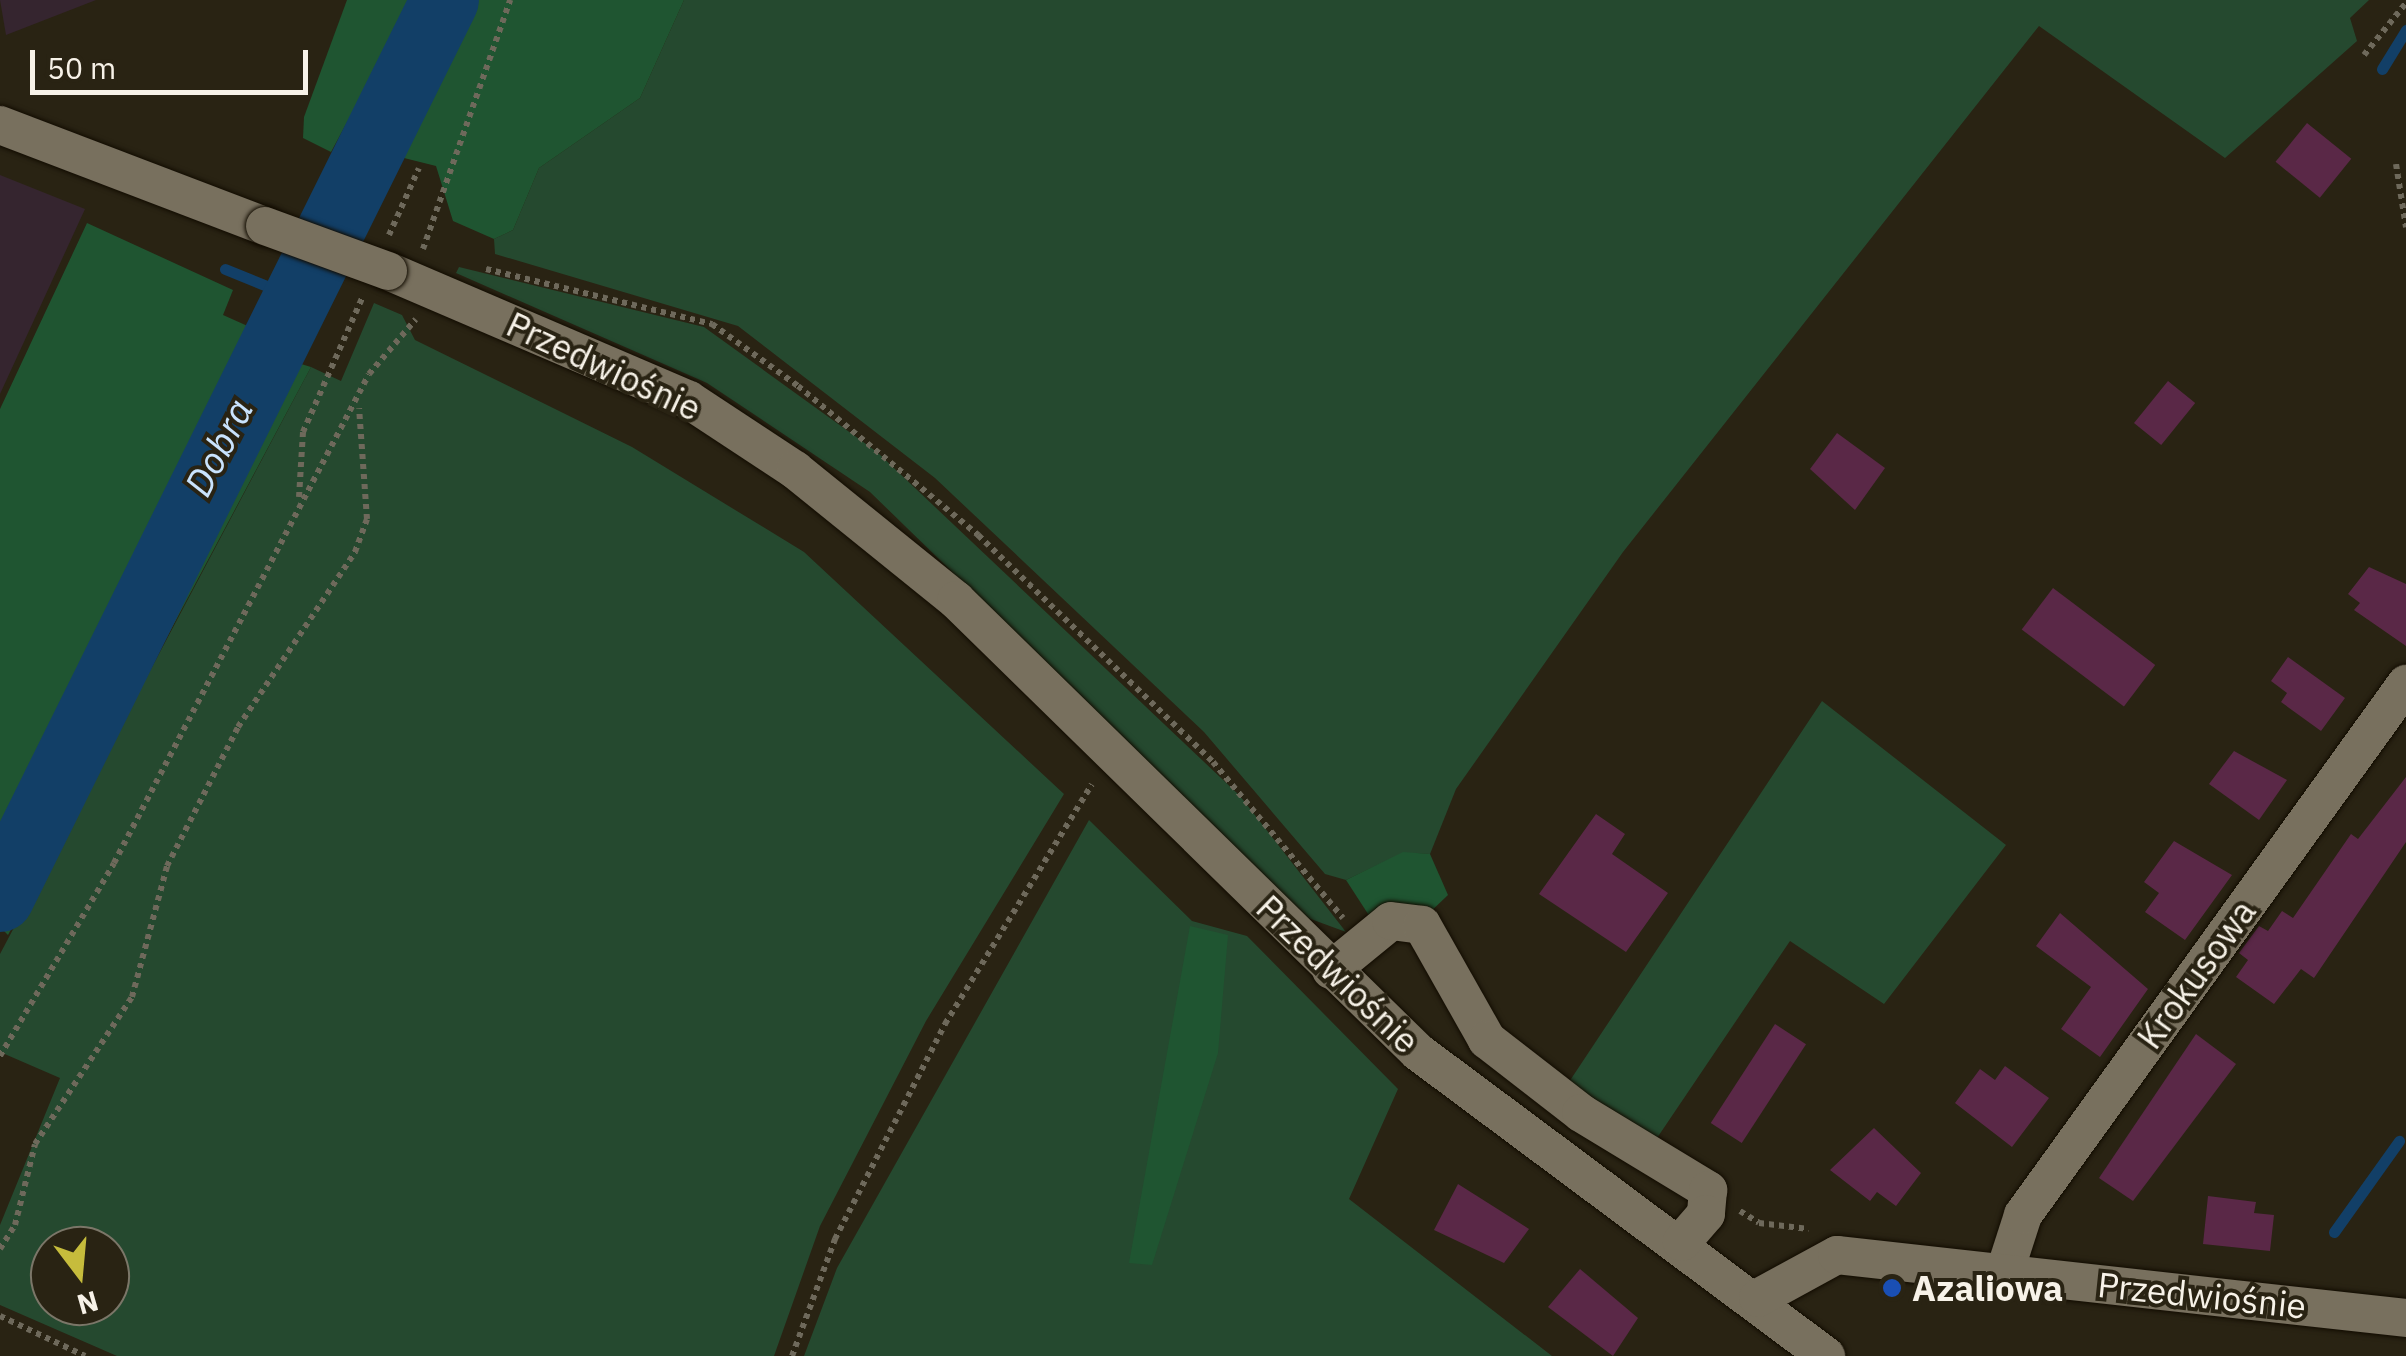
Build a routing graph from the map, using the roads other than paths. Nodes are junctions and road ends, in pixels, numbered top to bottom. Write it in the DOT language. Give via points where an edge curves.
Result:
graph roads {
  1 [pos="0,125"];
  2 [pos="2406,684"];
  3 [pos="1330,970"];
  4 [pos="1682,1242"];
  5 [pos="2004,1274"];
  6 [pos="1758,1298"];
  7 [pos="2406,1318"];
  8 [pos="1826,1356"];
  1 -- 3 [label="street, Przedwiośnie, bridge" via="689,400 795,470 956,600"];
  2 -- 5 [label="street, Krokusowa" via="2024,1215"];
  3 -- 4 [label="street, Przedwiośnie" via="1418,1052"];
  3 -- 4 [label="street" via="1391,921 1422,925 1487,1040 1581,1113 1708,1190 1706,1214"];
  4 -- 6 [label="street, Przedwiośnie"];
  5 -- 6 [label="street, Przedwiośnie" via="1837,1255"];
  5 -- 7 [label="street, Przedwiośnie"];
  6 -- 8 [label="street"];
}
